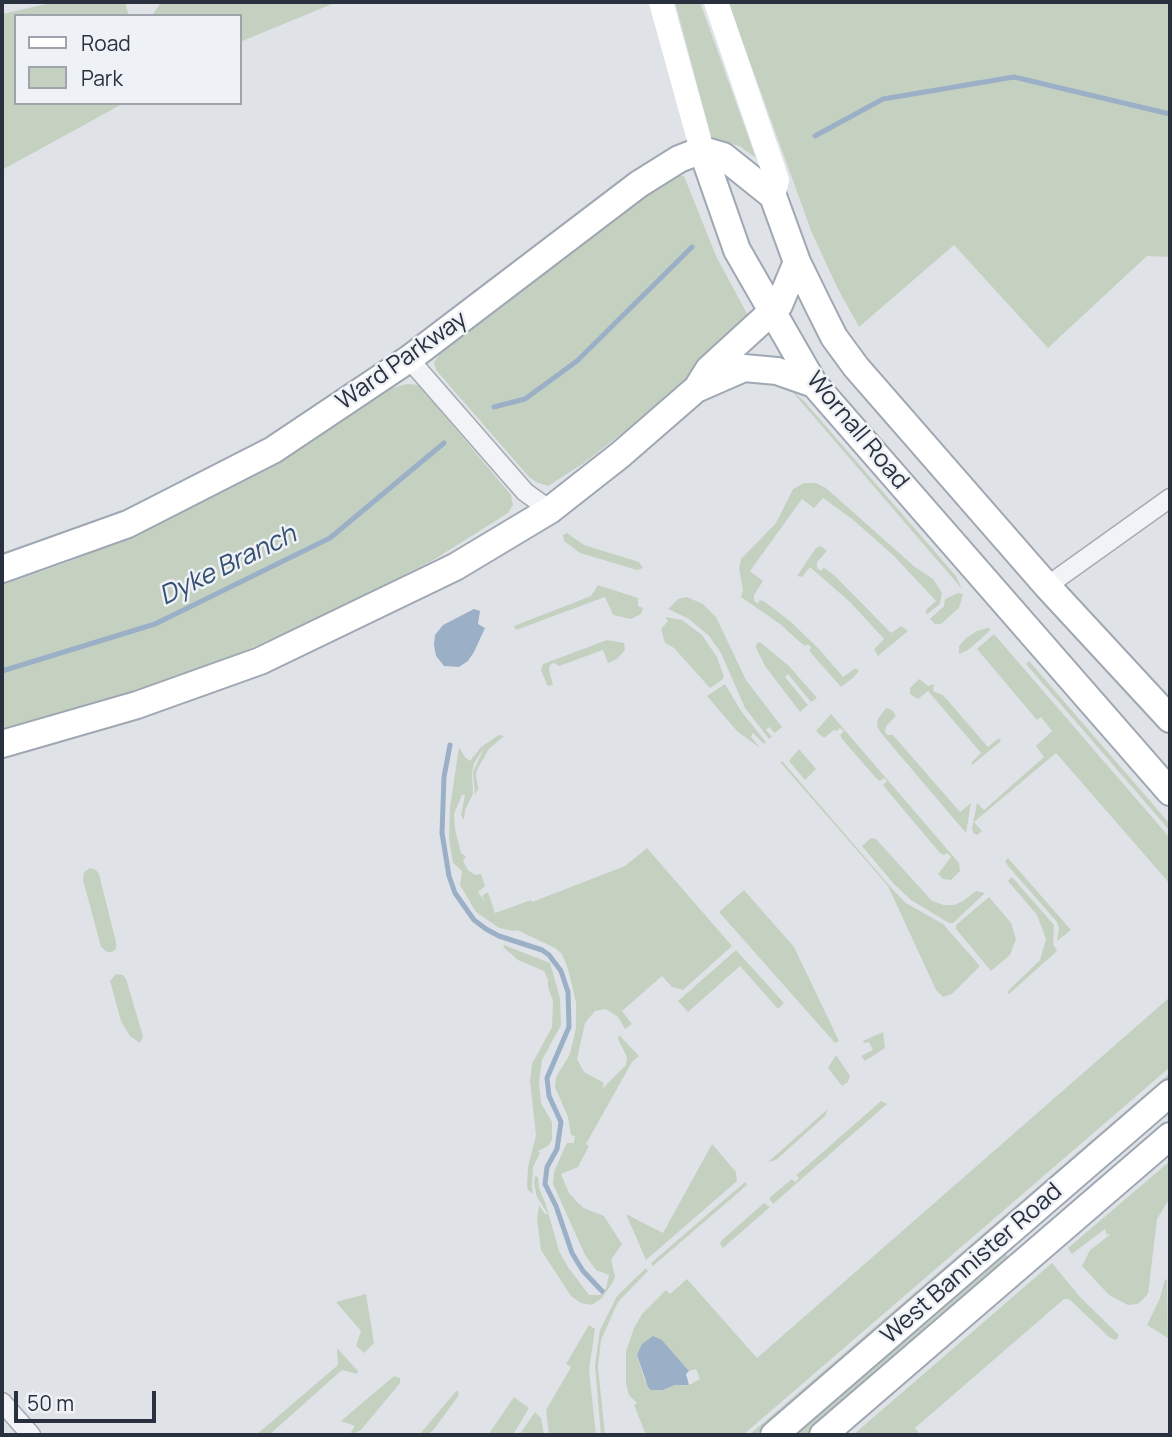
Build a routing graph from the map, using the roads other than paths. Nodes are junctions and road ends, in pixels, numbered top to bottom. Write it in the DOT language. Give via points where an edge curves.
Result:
graph roads {
  1 [pos="662,2"];
  2 [pos="716,2"];
  3 [pos="702,150"];
  4 [pos="773,196"];
  5 [pos="797,262"];
  6 [pos="772,313"];
  7 [pos="409,359"];
  8 [pos="814,384"];
  9 [pos="696,389"];
  10 [pos="1170,498"];
  11 [pos="550,510"];
  12 [pos="2,569"];
  13 [pos="1047,586"];
  14 [pos="1170,719"];
  15 [pos="2,744"];
  16 [pos="1170,792"];
  17 [pos="1170,1093"];
  18 [pos="1170,1136"];
  19 [pos="2,1402"];
  20 [pos="30,1435"];
  21 [pos="774,1435"];
  22 [pos="824,1435"];
  1 -- 3 [label="main road, Wornall Road"];
  2 -- 4 [label="main road, Wornall Road" via="777,180"];
  3 -- 4 [label="main road" via="723,156"];
  3 -- 6 [label="main road, Wornall Road" via="737,250"];
  3 -- 7 [label="main road, Ward Parkway" via="639,184"];
  4 -- 5 [label="main road, Wornall Road"];
  5 -- 6 [label="main road"];
  5 -- 13 [label="main road, Wornall Road" via="834,337 856,367"];
  6 -- 8 [label="main road, Wornall Road"];
  6 -- 9 [label="main road" via="709,369"];
  7 -- 11 [label="street" via="525,492"];
  7 -- 12 [label="main road, Ward Parkway" via="273,450 128,524"];
  8 -- 9 [label="main road" via="777,371 744,368"];
  8 -- 16 [label="main road, Wornall Road"];
  9 -- 11 [label="main road"];
  10 -- 13 [label="street"];
  11 -- 15 [label="main road" via="455,567 260,661 137,705"];
  13 -- 14 [label="main road, Wornall Road"];
  17 -- 21 [label="main road, West Bannister Road"];
  18 -- 22 [label="main road, West Bannister Road"];
  19 -- 20 [label="street"];
}
